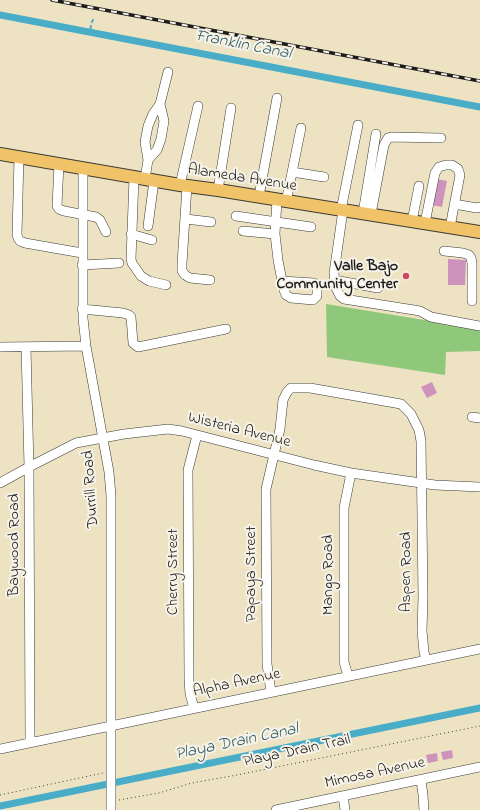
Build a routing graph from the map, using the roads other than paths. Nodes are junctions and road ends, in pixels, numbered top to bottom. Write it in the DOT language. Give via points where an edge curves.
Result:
graph roads {
  1 [pos="168,72"];
  2 [pos="277,98"];
  3 [pos="160,104"];
  4 [pos="198,106"];
  5 [pos="231,108"];
  6 [pos="358,125"];
  7 [pos="301,128"];
  8 [pos="376,134"];
  9 [pos="441,138"];
  10 [pos="0,154"];
  11 [pos="19,157"];
  12 [pos="148,160"];
  13 [pos="59,164"];
  14 [pos="83,168"];
  15 [pos="292,172"];
  16 [pos="324,177"];
  17 [pos="144,179"];
  18 [pos="184,186"];
  19 [pos="419,186"];
  20 [pos="218,190"];
  21 [pos="259,196"];
  22 [pos="281,201"];
  23 [pos="454,204"];
  24 [pos="480,207"];
  25 [pos="342,210"];
  26 [pos="367,214"];
  27 [pos="83,215"];
  28 [pos="236,216"];
  29 [pos="186,219"];
  30 [pos="412,221"];
  31 [pos="211,222"];
  32 [pos="276,222"];
  33 [pos="425,223"];
  34 [pos="148,226"];
  35 [pos="450,226"];
  36 [pos="311,227"];
  37 [pos="243,230"];
  38 [pos="106,232"];
  39 [pos="480,232"];
  40 [pos="131,234"];
  41 [pos="275,234"];
  42 [pos="152,240"];
  43 [pos="444,251"];
  44 [pos="82,253"];
  45 [pos="119,263"];
  46 [pos="82,265"];
  47 [pos="210,280"];
  48 [pos="334,280"];
  49 [pos="282,281"];
  50 [pos="166,285"];
  51 [pos="378,288"];
  52 [pos="472,301"];
  53 [pos="82,309"];
  54 [pos="480,326"];
  55 [pos="226,329"];
  56 [pos="86,346"];
  57 [pos="0,347"];
  58 [pos="26,347"];
  59 [pos="197,435"];
  60 [pos="103,438"];
  61 [pos="274,455"];
  62 [pos="29,467"];
  63 [pos="351,473"];
  64 [pos="0,483"];
  65 [pos="422,483"];
  66 [pos="480,487"];
  67 [pos="480,649"];
  68 [pos="426,660"];
  69 [pos="348,676"];
  70 [pos="271,692"];
  71 [pos="194,708"];
  72 [pos="112,726"];
  73 [pos="30,742"];
  74 [pos="0,749"];
  75 [pos="480,767"];
  76 [pos="421,780"];
  77 [pos="344,796"];
  78 [pos="111,810"];
  79 [pos="276,810"];
  80 [pos="345,810"];
  81 [pos="424,810"];
  1 -- 3 [label="street"];
  2 -- 21 [label="street"];
  3 -- 12 [label="street" via="148,126 145,142"];
  3 -- 12 [label="street" via="164,121 161,139 157,150"];
  4 -- 18 [label="street"];
  5 -- 20 [label="street"];
  6 -- 25 [label="street"];
  7 -- 15 [label="street"];
  8 -- 26 [label="street"];
  9 -- 26 [label="street" via="391,137 385,141"];
  10 -- 11 [label="main road, Alameda Avenue"];
  11 -- 13 [label="main road, Alameda Avenue"];
  11 -- 44 [label="street" via="18,238 25,243"];
  12 -- 17 [label="street"];
  13 -- 14 [label="main road, Alameda Avenue"];
  13 -- 27 [label="street" via="57,206 61,210"];
  14 -- 17 [label="main road, Alameda Avenue"];
  14 -- 27 [label="street, Durrill Road"];
  15 -- 16 [label="street"];
  15 -- 22 [label="street"];
  17 -- 18 [label="main road, Alameda Avenue"];
  17 -- 34 [label="street"];
  17 -- 40 [label="street"];
  18 -- 20 [label="main road, Alameda Avenue"];
  18 -- 29 [label="street"];
  19 -- 30 [label="street"];
  20 -- 21 [label="main road, Alameda Avenue"];
  21 -- 22 [label="main road, Alameda Avenue"];
  22 -- 25 [label="main road, Alameda Avenue"];
  22 -- 32 [label="street"];
  23 -- 24 [label="street"];
  23 -- 33 [label="street" via="460,175 458,170 452,165 439,167 435,173"];
  23 -- 35 [label="street"];
  25 -- 26 [label="main road, Alameda Avenue"];
  25 -- 48 [label="street"];
  26 -- 30 [label="main road, Alameda Avenue"];
  27 -- 38 [label="street" via="99,218"];
  27 -- 44 [label="street, Durrill Road"];
  28 -- 32 [label="street"];
  29 -- 31 [label="street"];
  29 -- 47 [label="street" via="182,271 190,278"];
  30 -- 33 [label="main road, Alameda Avenue"];
  32 -- 36 [label="street"];
  32 -- 41 [label="street"];
  33 -- 35 [label="main road, Alameda Avenue"];
  35 -- 39 [label="main road, Alameda Avenue"];
  37 -- 41 [label="street"];
  40 -- 42 [label="street"];
  40 -- 50 [label="street" via="131,259 135,269 148,281"];
  41 -- 49 [label="street"];
  43 -- 52 [label="street" via="463,253 471,258"];
  44 -- 46 [label="street, Durrill Road"];
  45 -- 46 [label="street"];
  46 -- 53 [label="street, Durrill Road"];
  48 -- 51 [label="street"];
  48 -- 54 [label="street" via="337,291 344,298 420,311 431,317"];
  53 -- 55 [label="street" via="123,313 131,317 133,343 138,347"];
  53 -- 56 [label="street, Durrill Road"];
  56 -- 58 [label="street"];
  56 -- 60 [label="street, Durrill Road"];
  57 -- 58 [label="street"];
  58 -- 62 [label="street, Baywood Road"];
  59 -- 60 [label="street, Wisteria Avenue" via="168,429"];
  59 -- 61 [label="street, Wisteria Avenue"];
  59 -- 71 [label="street, Cherry Street" via="188,470 189,680"];
  60 -- 62 [label="street, Wisteria Avenue" via="76,443"];
  60 -- 72 [label="street, Durrill Road" via="110,496"];
  61 -- 63 [label="street, Wisteria Avenue"];
  61 -- 65 [label="street, Papaya Street" via="283,400 291,388 310,388 388,401 406,408 419,430"];
  61 -- 70 [label="street, Papaya Street" via="266,489 267,664"];
  62 -- 64 [label="street, Wisteria Avenue"];
  62 -- 73 [label="street, Baywood Road"];
  63 -- 65 [label="street, Wisteria Avenue"];
  63 -- 69 [label="street, Mango Road" via="344,508 344,662"];
  65 -- 66 [label="street, Wisteria Avenue"];
  65 -- 68 [label="street, Aspen Road" via="422,631"];
  67 -- 68 [label="street, Alpha Avenue"];
  68 -- 69 [label="street, Alpha Avenue"];
  69 -- 70 [label="street, Alpha Avenue"];
  70 -- 71 [label="street, Alpha Avenue"];
  71 -- 72 [label="street, Alpha Avenue"];
  72 -- 73 [label="street, Alpha Avenue"];
  72 -- 78 [label="street, Durrill Road"];
  73 -- 74 [label="street, Alpha Avenue"];
  75 -- 76 [label="street, Mimosa Avenue"];
  76 -- 77 [label="street, Mimosa Avenue"];
  76 -- 81 [label="street"];
  77 -- 79 [label="street, Mimosa Avenue"];
  77 -- 80 [label="street"];
}
